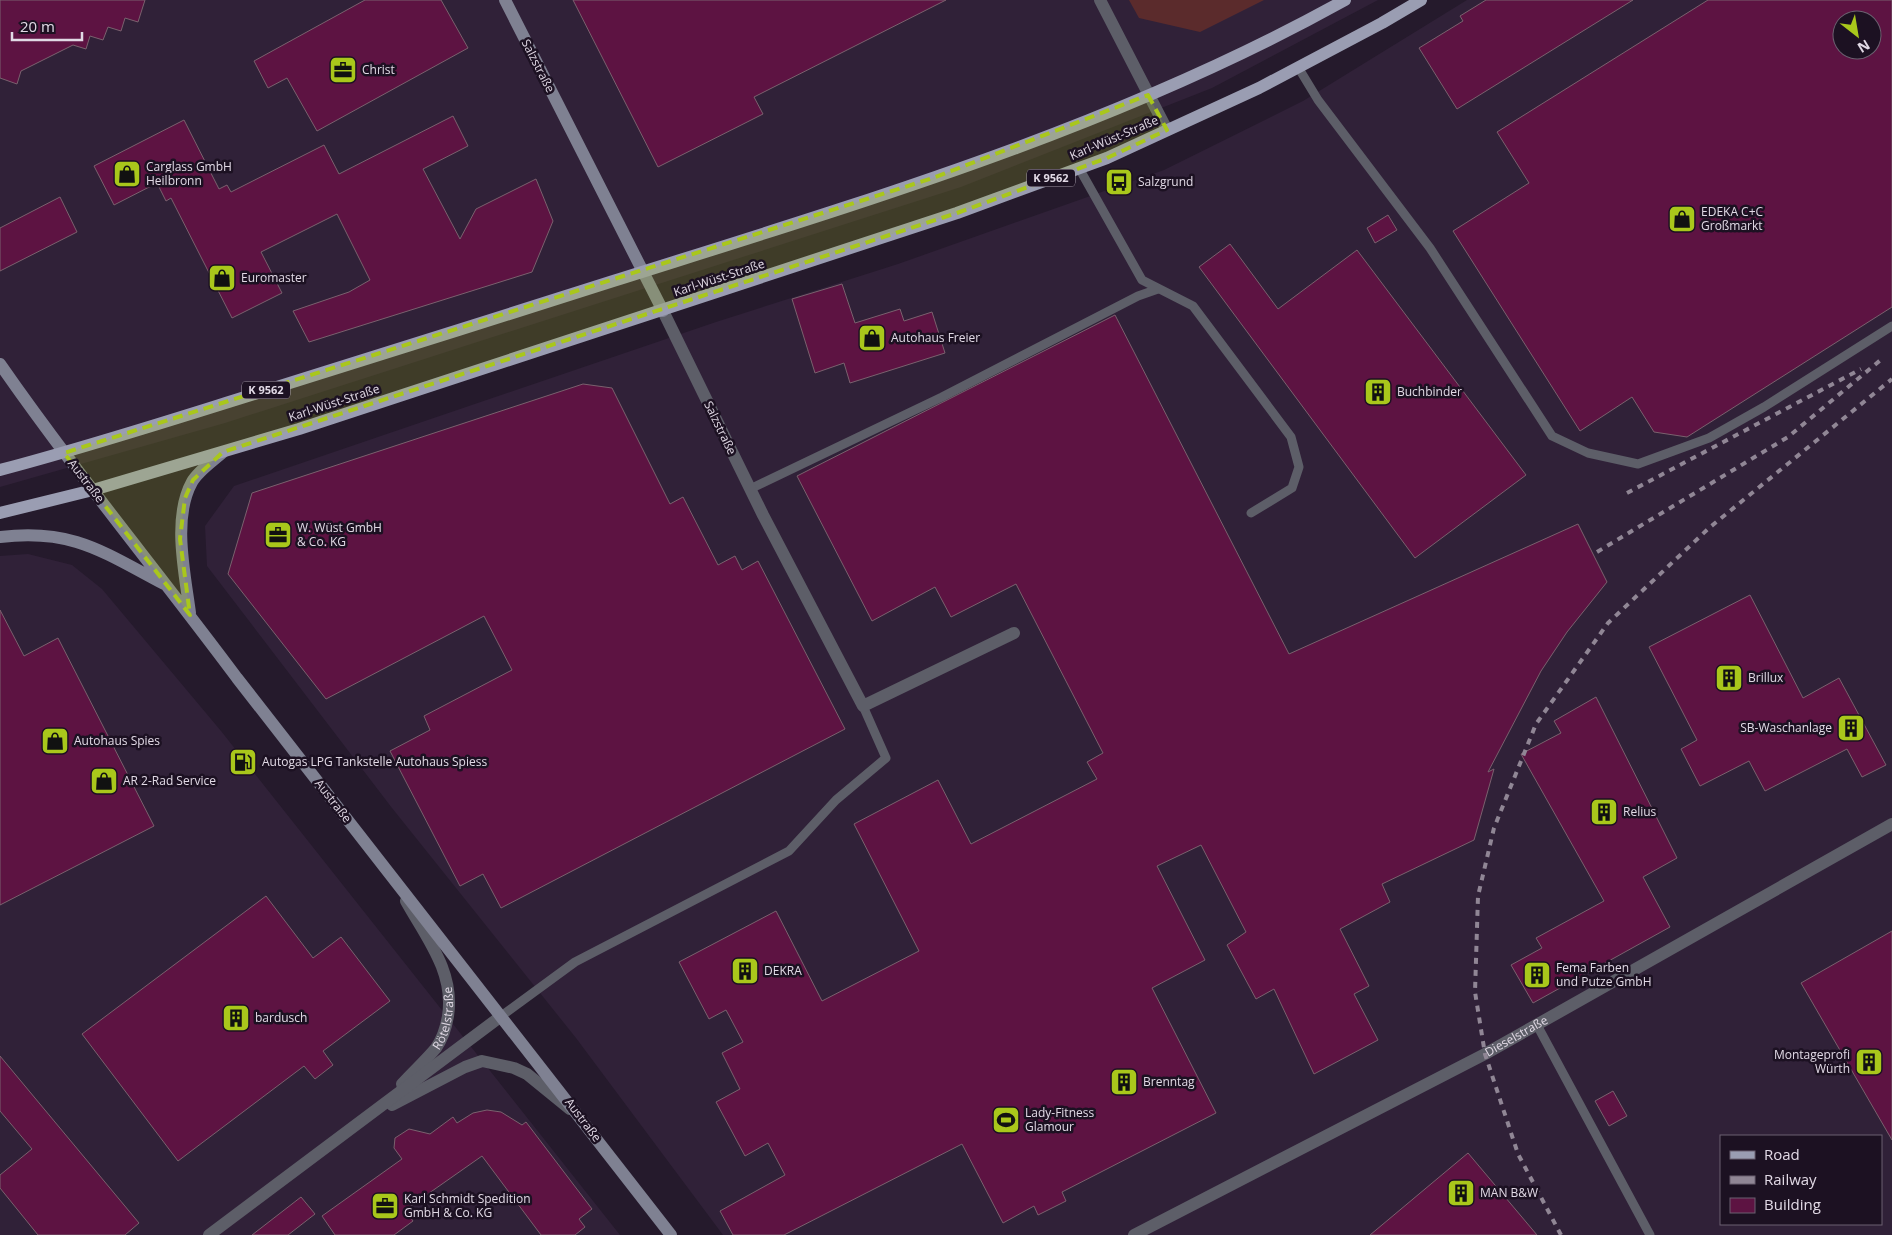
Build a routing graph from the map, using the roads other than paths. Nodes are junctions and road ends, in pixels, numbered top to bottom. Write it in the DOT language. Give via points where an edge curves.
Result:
graph roads {
  1 [pos="504,0"];
  2 [pos="1100,0"];
  3 [pos="1345,0"];
  4 [pos="1421,0"];
  5 [pos="1298,67"];
  6 [pos="1148,95"];
  7 [pos="1167,130"];
  8 [pos="1079,168"];
  9 [pos="643,272"];
  10 [pos="1158,289"];
  11 [pos="662,311"];
  12 [pos="1892,326"];
  13 [pos="0,364"];
  14 [pos="223,452"];
  15 [pos="64,453"];
  16 [pos="0,470"];
  17 [pos="750,489"];
  18 [pos="93,490"];
  19 [pos="1251,512"];
  20 [pos="0,513"];
  21 [pos="0,537"];
  22 [pos="168,586"];
  23 [pos="190,615"];
  24 [pos="1014,634"];
  25 [pos="863,706"];
  26 [pos="1892,824"];
  27 [pos="397,885"];
  28 [pos="500,1017"];
  29 [pos="1537,1025"];
  30 [pos="377,1109"];
  31 [pos="367,1117"];
  32 [pos="581,1118"];
  33 [pos="209,1235"];
  34 [pos="671,1235"];
  35 [pos="1134,1235"];
  36 [pos="1650,1235"];
  1 -- 9 [label="main road, Salzstraße"];
  2 -- 6 [label="street"];
  3 -- 6 [label="main road, K 9562"];
  4 -- 5 [label="main road, Karl-Wüst-Straße / K 9562"];
  5 -- 7 [label="main road, Karl-Wüst-Straße / K 9562"];
  5 -- 12 [label="lane" via="1318,100 1430,248 1552,436 1588,453 1638,464 1709,438"];
  6 -- 7 [label="street"];
  6 -- 9 [label="main road, K 9562" via="933,178"];
  7 -- 8 [label="main road, Karl-Wüst-Straße / K 9562"];
  8 -- 10 [label="lane" via="1142,280"];
  8 -- 11 [label="main road, Karl-Wüst-Straße / K 9562" via="957,213"];
  9 -- 11 [label="main road, Salzstraße"];
  9 -- 15 [label="main road, K 9562"];
  10 -- 17 [label="lane" via="1138,296 942,397"];
  10 -- 19 [label="lane" via="1193,306 1291,437 1299,467 1292,488"];
  11 -- 14 [label="main road, Karl-Wüst-Straße / K 9562"];
  11 -- 17 [label="street, Salzstraße"];
  13 -- 15 [label="main road, Austraße"];
  14 -- 18 [label="main road, Karl-Wüst-Straße / K 9562"];
  14 -- 23 [label="main road" via="192,480 186,498 180,539"];
  15 -- 16 [label="main road, K 9562"];
  15 -- 18 [label="main road, Austraße"];
  17 -- 25 [label="street, Salzstraße"];
  18 -- 20 [label="main road, Karl-Wüst-Straße / K 9562"];
  18 -- 22 [label="main road, Austraße"];
  21 -- 22 [label="main road" via="28,533 71,538"];
  22 -- 23 [label="main road, Austraße"];
  23 -- 27 [label="main road, Austraße"];
  24 -- 25 [label="street"];
  25 -- 28 [label="lane" via="886,758 836,800 789,851 575,962"];
  26 -- 29 [label="street, Dieselstraße"];
  27 -- 28 [label="main road, Austraße"];
  27 -- 30 [label="street, Rötelstraße" via="443,966 450,1000 445,1032 436,1047"];
  28 -- 30 [label="street, Rötelstraße"];
  28 -- 32 [label="main road, Austraße"];
  29 -- 35 [label="street, Dieselstraße"];
  29 -- 36 [label="lane"];
  30 -- 31 [label="street, Rötelstraße"];
  31 -- 32 [label="street, Rötelstraße" via="482,1061 527,1074"];
  31 -- 33 [label="street, Rötelstraße"];
  32 -- 34 [label="main road, Austraße"];
}
